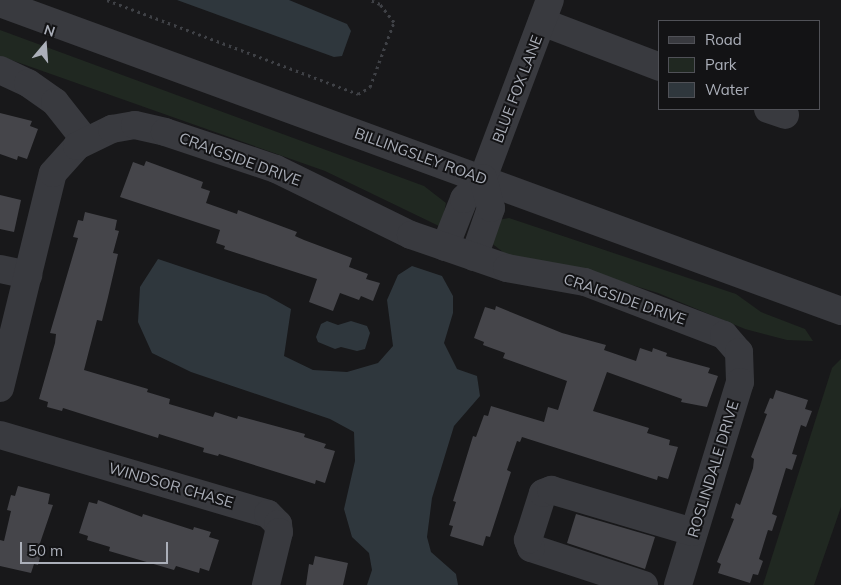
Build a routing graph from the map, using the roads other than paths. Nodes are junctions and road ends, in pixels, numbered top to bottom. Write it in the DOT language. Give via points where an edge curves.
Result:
graph roads {
  1 [pos="0,3"];
  2 [pos="546,11"];
  3 [pos="658,66"];
  4 [pos="0,70"];
  5 [pos="86,140"];
  6 [pos="483,178"];
  7 [pos="445,247"];
  8 [pos="474,257"];
  9 [pos="0,269"];
  10 [pos="28,275"];
  11 [pos="841,310"];
  12 [pos="739,352"];
  13 [pos="0,388"];
  14 [pos="0,435"];
  15 [pos="693,532"];
  16 [pos="266,585"];
  17 [pos="644,585"];
  18 [pos="678,585"];
  1 -- 6 [label="street, BILLINGSLEY ROAD"];
  2 -- 3 [label="street"];
  2 -- 6 [label="street, BLUE FOX LANE"];
  4 -- 5 [label="street" via="28,83 56,102"];
  5 -- 7 [label="street, CRAIGSIDE DRIVE" via="112,129 135,125 165,132 276,169 411,235"];
  5 -- 10 [label="street" via="53,173"];
  6 -- 7 [label="street" via="464,199"];
  6 -- 8 [label="street" via="491,208"];
  6 -- 11 [label="street, BILLINGSLEY ROAD"];
  7 -- 8 [label="street, CRAIGSIDE DRIVE"];
  8 -- 12 [label="street, CRAIGSIDE DRIVE" via="507,268 585,282 643,302 724,335"];
  9 -- 10 [label="street"];
  10 -- 13 [label="street"];
  12 -- 15 [label="street, ROSLINDALE DRIVE" via="740,382"];
  14 -- 16 [label="street, WINDSOR CHASE" via="268,514 278,524 279,532"];
  15 -- 17 [label="street" via="551,490 543,493 528,540 531,548"];
  15 -- 18 [label="street, ROSLINDALE DRIVE"];
}
